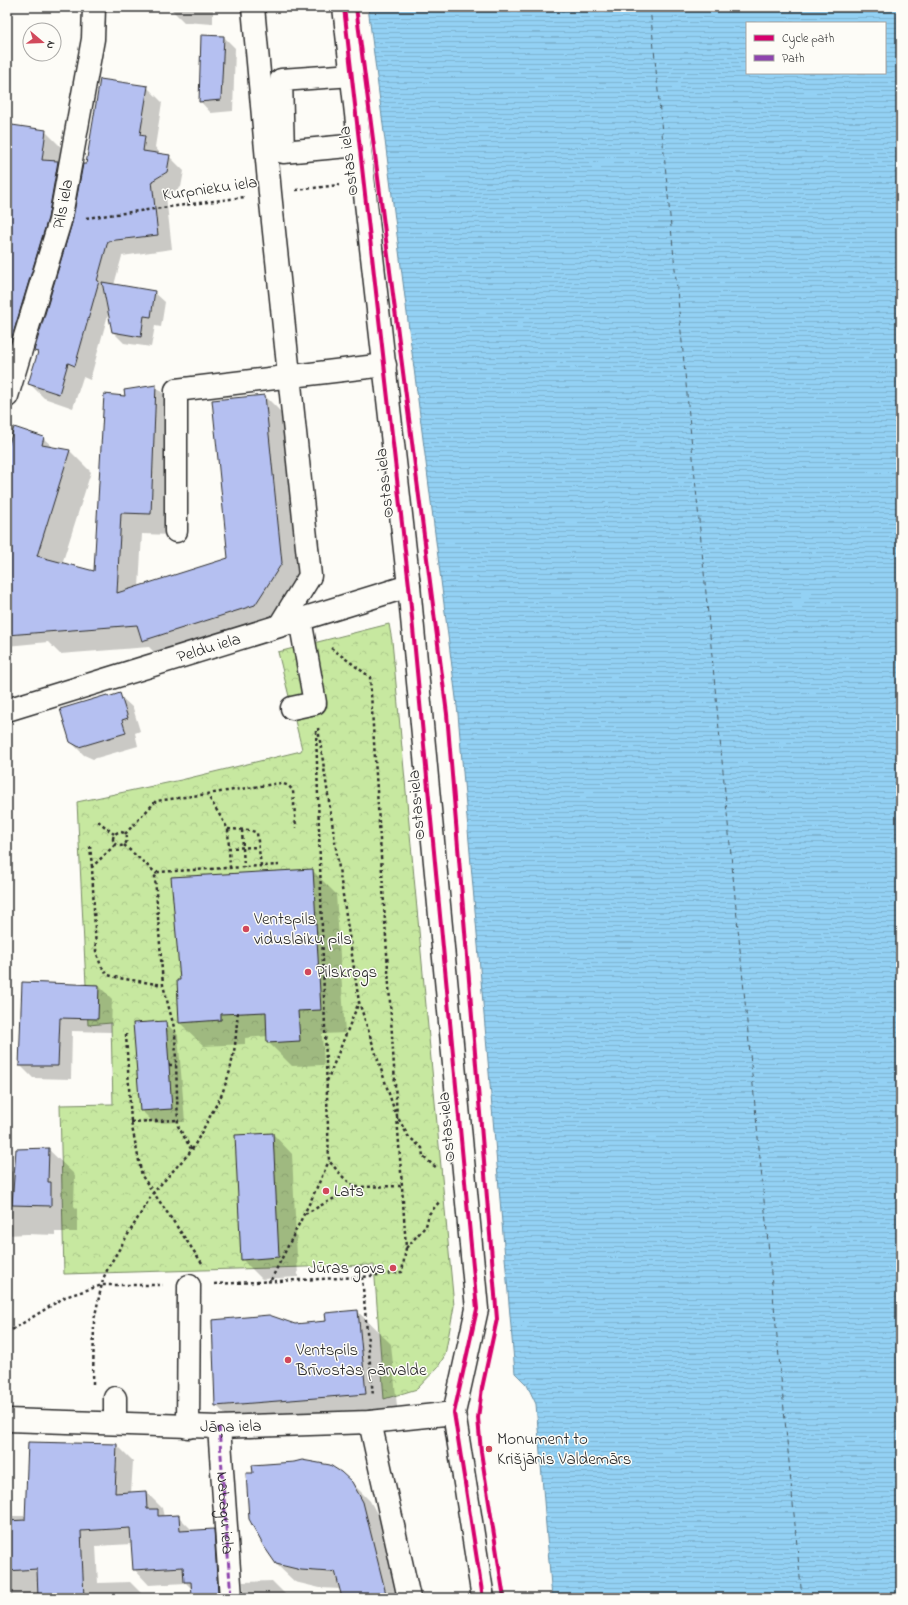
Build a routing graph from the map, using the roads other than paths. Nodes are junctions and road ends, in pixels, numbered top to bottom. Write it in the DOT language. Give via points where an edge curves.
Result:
graph roads {
  1 [pos="94,7"];
  2 [pos="253,7"];
  3 [pos="344,7"];
  4 [pos="353,75"];
  5 [pos="359,145"];
  6 [pos="385,364"];
  7 [pos="12,367"];
  8 [pos="289,376"];
  9 [pos="7,396"];
  10 [pos="176,531"];
  11 [pos="409,586"];
  12 [pos="290,622"];
  13 [pos="292,708"];
  14 [pos="7,710"];
  15 [pos="189,1286"];
  16 [pos="115,1398"];
  17 [pos="454,1413"];
  18 [pos="7,1420"];
  19 [pos="370,1422"];
  20 [pos="115,1423"];
  21 [pos="188,1427"];
  22 [pos="219,1427"];
  23 [pos="232,1598"];
  24 [pos="409,1598"];
  25 [pos="483,1598"];
  1 -- 7 [label="street, Pils iela" via="93,39 60,221"];
  2 -- 8 [label="street"];
  3 -- 4 [label="street, Ostas iela"];
  4 -- 5 [label="street, Ostas iela"];
  4 -- 5 [label="street" via="281,80 283,152"];
  5 -- 6 [label="street, Ostas iela"];
  6 -- 8 [label="street"];
  6 -- 11 [label="street, Ostas iela"];
  7 -- 9 [label="street, Pils iela"];
  8 -- 10 [label="street" via="176,390"];
  8 -- 12 [label="street" via="310,576"];
  11 -- 12 [label="street, Peldu iela"];
  11 -- 17 [label="street, Ostas iela" via="477,1309"];
  12 -- 13 [label="street" via="315,703"];
  12 -- 14 [label="street, Peldu iela"];
  15 -- 21 [label="street"];
  16 -- 20 [label="street"];
  17 -- 19 [label="street, Jāņa iela"];
  17 -- 25 [label="street, Ostas iela"];
  18 -- 20 [label="street, Jāņa iela"];
  19 -- 22 [label="street, Jāņa iela"];
  19 -- 24 [label="street"];
  20 -- 21 [label="street, Jāņa iela"];
  21 -- 22 [label="street, Jāņa iela"];
  22 -- 23 [label="street, Nabagu iela"];
}
